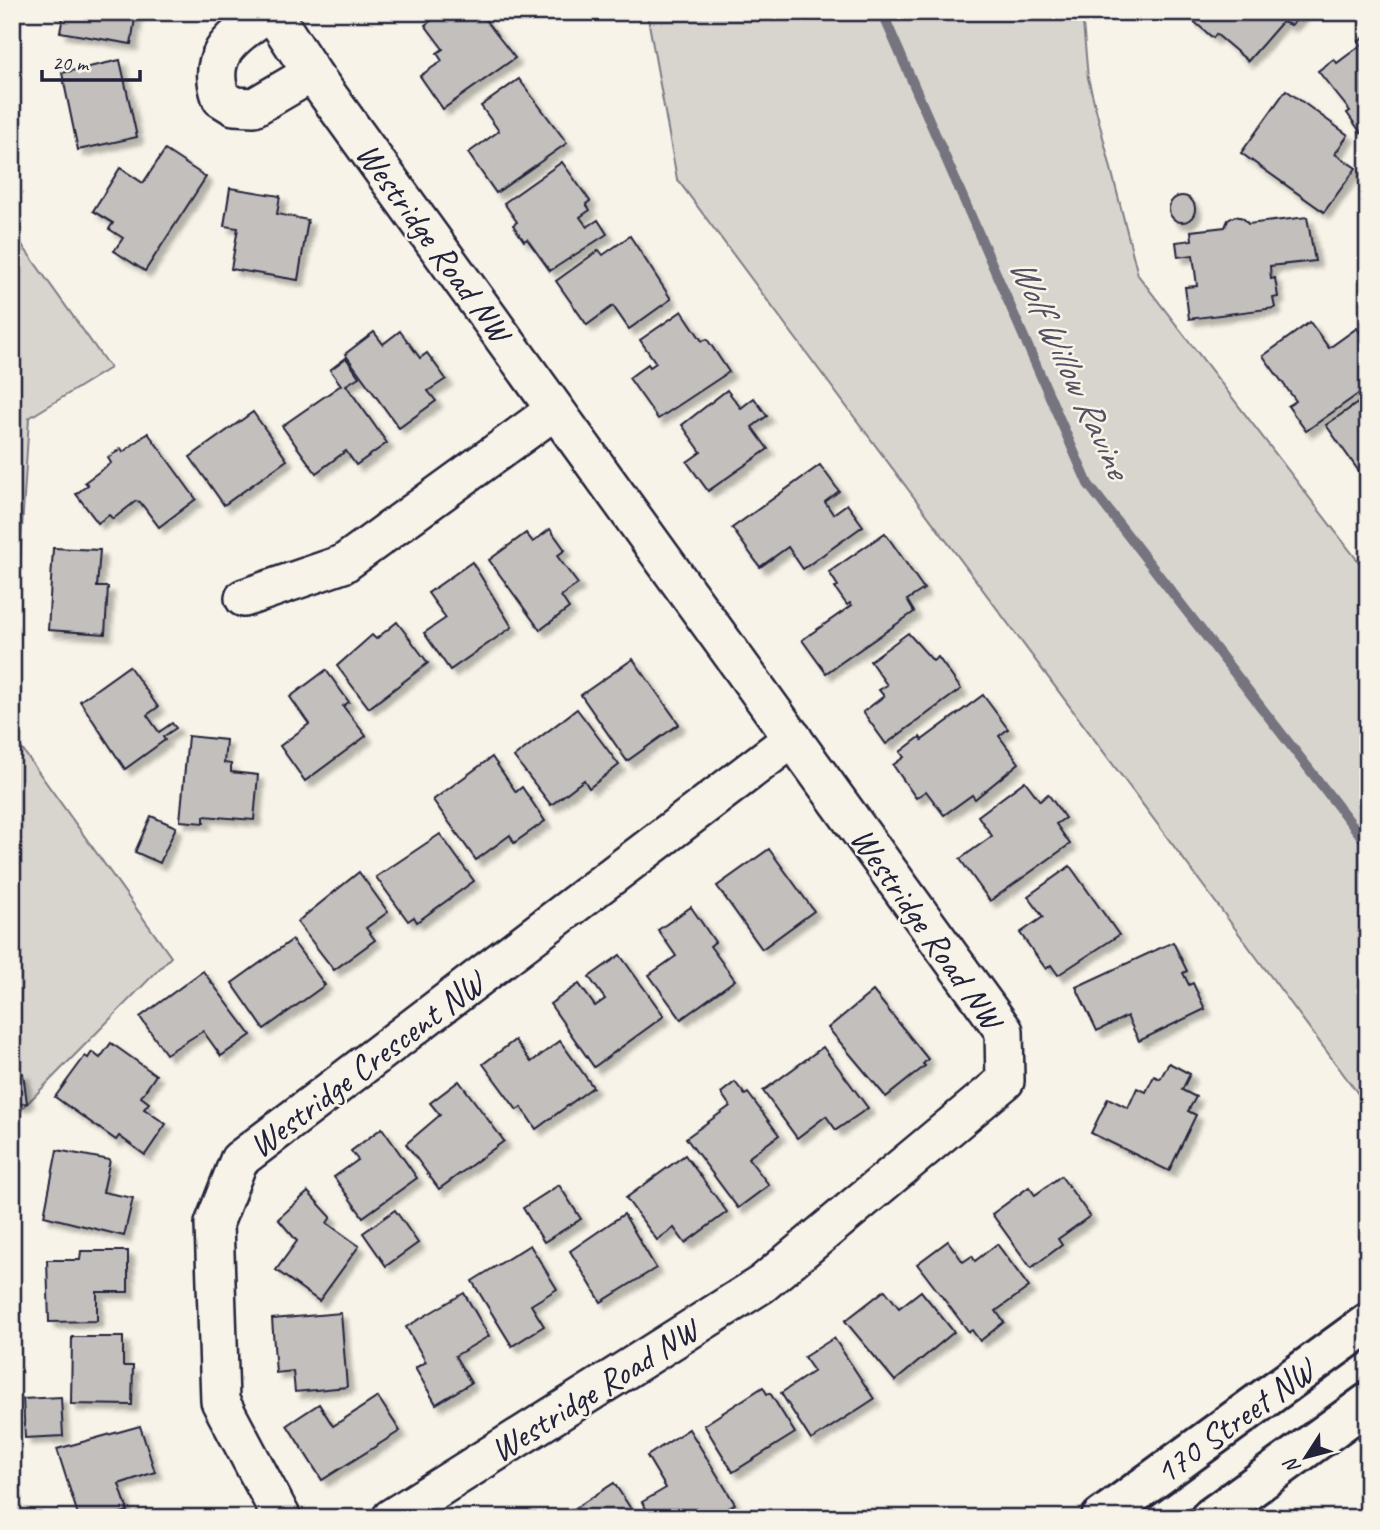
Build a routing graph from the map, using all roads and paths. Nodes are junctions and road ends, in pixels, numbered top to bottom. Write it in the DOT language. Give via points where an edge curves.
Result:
graph roads {
  1 [pos="270,12"];
  2 [pos="312,73"];
  3 [pos="555,410"];
  4 [pos="244,598"];
  5 [pos="793,738"];
  6 [pos="1368,1323"];
  7 [pos="1368,1403"];
  8 [pos="282,1518"];
  9 [pos="391,1518"];
  10 [pos="1101,1518"];
  11 [pos="1210,1518"];
  1 -- 2 [label="street, Westridge Road NW"];
  1 -- 2 [label="street, Westridge Road NW" via="236,36 219,57 214,79 221,98 234,106 254,107"];
  2 -- 3 [label="street, Westridge Road NW"];
  3 -- 4 [label="street" via="343,564"];
  3 -- 5 [label="street, Westridge Road NW"];
  5 -- 8 [label="street, Westridge Crescent NW" via="239,1160 214,1224 220,1401"];
  5 -- 9 [label="street, Westridge Road NW" via="1004,1031 1005,1081 762,1284"];
  6 -- 10 [label="main road, 170 Street NW"];
  7 -- 11 [label="main road, 170 Street NW"];
}
